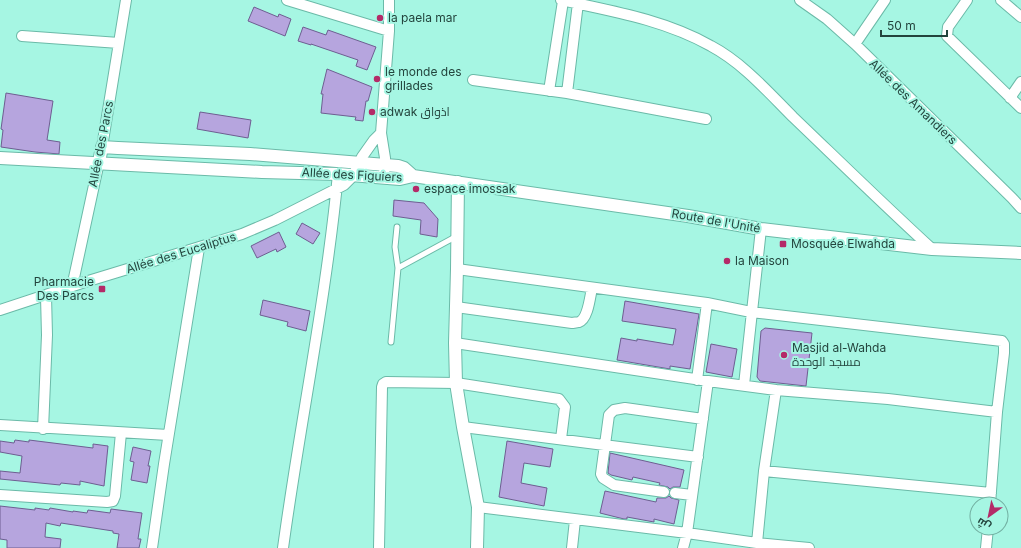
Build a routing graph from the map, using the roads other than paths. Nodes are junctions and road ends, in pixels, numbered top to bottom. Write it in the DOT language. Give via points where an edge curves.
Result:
graph roads {
  1 [pos="126,0"];
  2 [pos="287,0"];
  3 [pos="389,0"];
  4 [pos="562,0"];
  5 [pos="800,0"];
  6 [pos="885,0"];
  7 [pos="967,0"];
  8 [pos="1001,0"];
  9 [pos="578,3"];
  10 [pos="1021,17"];
  11 [pos="388,31"];
  12 [pos="22,36"];
  13 [pos="118,43"];
  14 [pos="854,44"];
  15 [pos="474,80"];
  16 [pos="1021,82"];
  17 [pos="550,91"];
  18 [pos="567,93"];
  19 [pos="1010,98"];
  20 [pos="1021,108"];
  21 [pos="706,119"];
  22 [pos="381,133"];
  23 [pos="102,147"];
  24 [pos="0,158"];
  25 [pos="99,162"];
  26 [pos="358,164"];
  27 [pos="385,166"];
  28 [pos="338,174"];
  29 [pos="354,176"];
  30 [pos="413,176"];
  31 [pos="384,178"];
  32 [pos="458,182"];
  33 [pos="337,190"];
  34 [pos="1021,208"];
  35 [pos="397,227"];
  36 [pos="760,229"];
  37 [pos="458,235"];
  38 [pos="200,248"];
  39 [pos="932,249"];
  40 [pos="1021,253"];
  41 [pos="398,268"];
  42 [pos="457,269"];
  43 [pos="72,287"];
  44 [pos="592,288"];
  45 [pos="46,296"];
  46 [pos="707,303"];
  47 [pos="456,307"];
  48 [pos="0,310"];
  49 [pos="751,312"];
  50 [pos="391,342"];
  51 [pos="455,343"];
  52 [pos="697,380"];
  53 [pos="708,381"];
  54 [pos="456,384"];
  55 [pos="744,385"];
  56 [pos="776,390"];
  57 [pos="997,412"];
  58 [pos="703,418"];
  59 [pos="0,425"];
  60 [pos="463,427"];
  61 [pos="43,429"];
  62 [pos="121,433"];
  63 [pos="168,435"];
  64 [pos="561,439"];
  65 [pos="605,445"];
  66 [pos="698,457"];
  67 [pos="764,471"];
  68 [pos="664,492"];
  69 [pos="675,493"];
  70 [pos="991,493"];
  71 [pos="0,495"];
  72 [pos="692,495"];
  73 [pos="991,496"];
  74 [pos="478,507"];
  75 [pos="575,520"];
  76 [pos="687,533"];
  77 [pos="987,536"];
  78 [pos="756,543"];
  79 [pos="152,548"];
  80 [pos="283,548"];
  81 [pos="379,548"];
  82 [pos="477,548"];
  83 [pos="572,548"];
  84 [pos="682,548"];
  85 [pos="809,548"];
  86 [pos="986,548"];
  1 -- 13 [label="street, Allée des Parcs"];
  2 -- 11 [label="street"];
  3 -- 11 [label="street"];
  4 -- 9 [label="street"];
  4 -- 17 [label="street"];
  5 -- 14 [label="street, Allée des Amandiers"];
  6 -- 14 [label="street"];
  7 -- 19 [label="street" via="948,27 947,36"];
  8 -- 10 [label="street"];
  9 -- 18 [label="street"];
  9 -- 39 [label="street" via="628,14 677,30 729,57"];
  11 -- 22 [label="street"];
  12 -- 13 [label="street"];
  13 -- 23 [label="street, Allée des Parcs"];
  14 -- 34 [label="street, Allée des Amandiers"];
  15 -- 17 [label="street"];
  16 -- 19 [label="street"];
  17 -- 18 [label="street"];
  18 -- 21 [label="street"];
  19 -- 20 [label="street"];
  22 -- 26 [label="street"];
  22 -- 27 [label="street"];
  23 -- 25 [label="street, Allée des Parcs"];
  23 -- 26 [label="street, Allée des Figuiers" via="250,154"];
  24 -- 25 [label="street, Allée des Figuiers"];
  25 -- 28 [label="street, Allée des Figuiers"];
  25 -- 43 [label="street, Allée des Parcs"];
  26 -- 27 [label="street, Allée des Figuiers"];
  26 -- 29 [label="street"];
  27 -- 30 [label="street, Allée des Figuiers" via="404,168"];
  27 -- 31 [label="street"];
  28 -- 29 [label="street, Allée des Figuiers"];
  28 -- 33 [label="street"];
  29 -- 31 [label="street, Allée des Figuiers"];
  29 -- 33 [label="street, Allée des Eucaliptus"];
  30 -- 31 [label="street, Allée des Figuiers" via="402,180"];
  30 -- 32 [label="street, Route de l'Unité"];
  32 -- 36 [label="street, Route de l'Unité"];
  32 -- 37 [label="street"];
  33 -- 38 [label="street, Allée des Eucaliptus" via="268,223"];
  33 -- 80 [label="street"];
  35 -- 41 [label="lane" via="395,247"];
  36 -- 39 [label="street, Route de l'Unité"];
  36 -- 49 [label="street"];
  37 -- 41 [label="lane"];
  37 -- 42 [label="street"];
  38 -- 43 [label="street, Allée des Eucaliptus"];
  38 -- 63 [label="street"];
  39 -- 40 [label="street, Route de l'Unité"];
  41 -- 50 [label="lane"];
  42 -- 44 [label="street"];
  42 -- 47 [label="street"];
  43 -- 45 [label="street, Allée des Eucaliptus"];
  44 -- 46 [label="street"];
  44 -- 47 [label="street" via="586,315 578,322 572,323"];
  45 -- 48 [label="street, Allée des Eucaliptus"];
  45 -- 61 [label="street"];
  46 -- 49 [label="street"];
  46 -- 52 [label="street"];
  47 -- 51 [label="street"];
  49 -- 55 [label="street"];
  49 -- 57 [label="street" via="1002,341 1004,353"];
  51 -- 52 [label="street"];
  51 -- 54 [label="street"];
  52 -- 53 [label="street"];
  53 -- 55 [label="street"];
  53 -- 58 [label="street"];
  54 -- 60 [label="street"];
  54 -- 64 [label="street" via="559,399 565,407"];
  54 -- 81 [label="street" via="383,384"];
  55 -- 56 [label="street"];
  56 -- 57 [label="street" via="888,399"];
  56 -- 67 [label="street"];
  57 -- 70 [label="street"];
  58 -- 65 [label="street" via="618,408 609,415"];
  58 -- 66 [label="street"];
  59 -- 61 [label="street"];
  60 -- 64 [label="street"];
  60 -- 74 [label="street"];
  61 -- 62 [label="street"];
  62 -- 63 [label="street"];
  62 -- 71 [label="street" via="113,501"];
  63 -- 79 [label="street"];
  64 -- 65 [label="street"];
  65 -- 66 [label="street"];
  65 -- 68 [label="street" via="601,474 603,478 614,485"];
  66 -- 72 [label="street"];
  67 -- 70 [label="street"];
  67 -- 78 [label="street"];
  69 -- 72 [label="street"];
  70 -- 73 [label="street"];
  72 -- 76 [label="street"];
  74 -- 75 [label="street"];
  74 -- 82 [label="street"];
  75 -- 76 [label="street"];
  75 -- 83 [label="street"];
  76 -- 78 [label="street"];
  76 -- 84 [label="street"];
  77 -- 86 [label="street"];
  78 -- 85 [label="street"];
}
